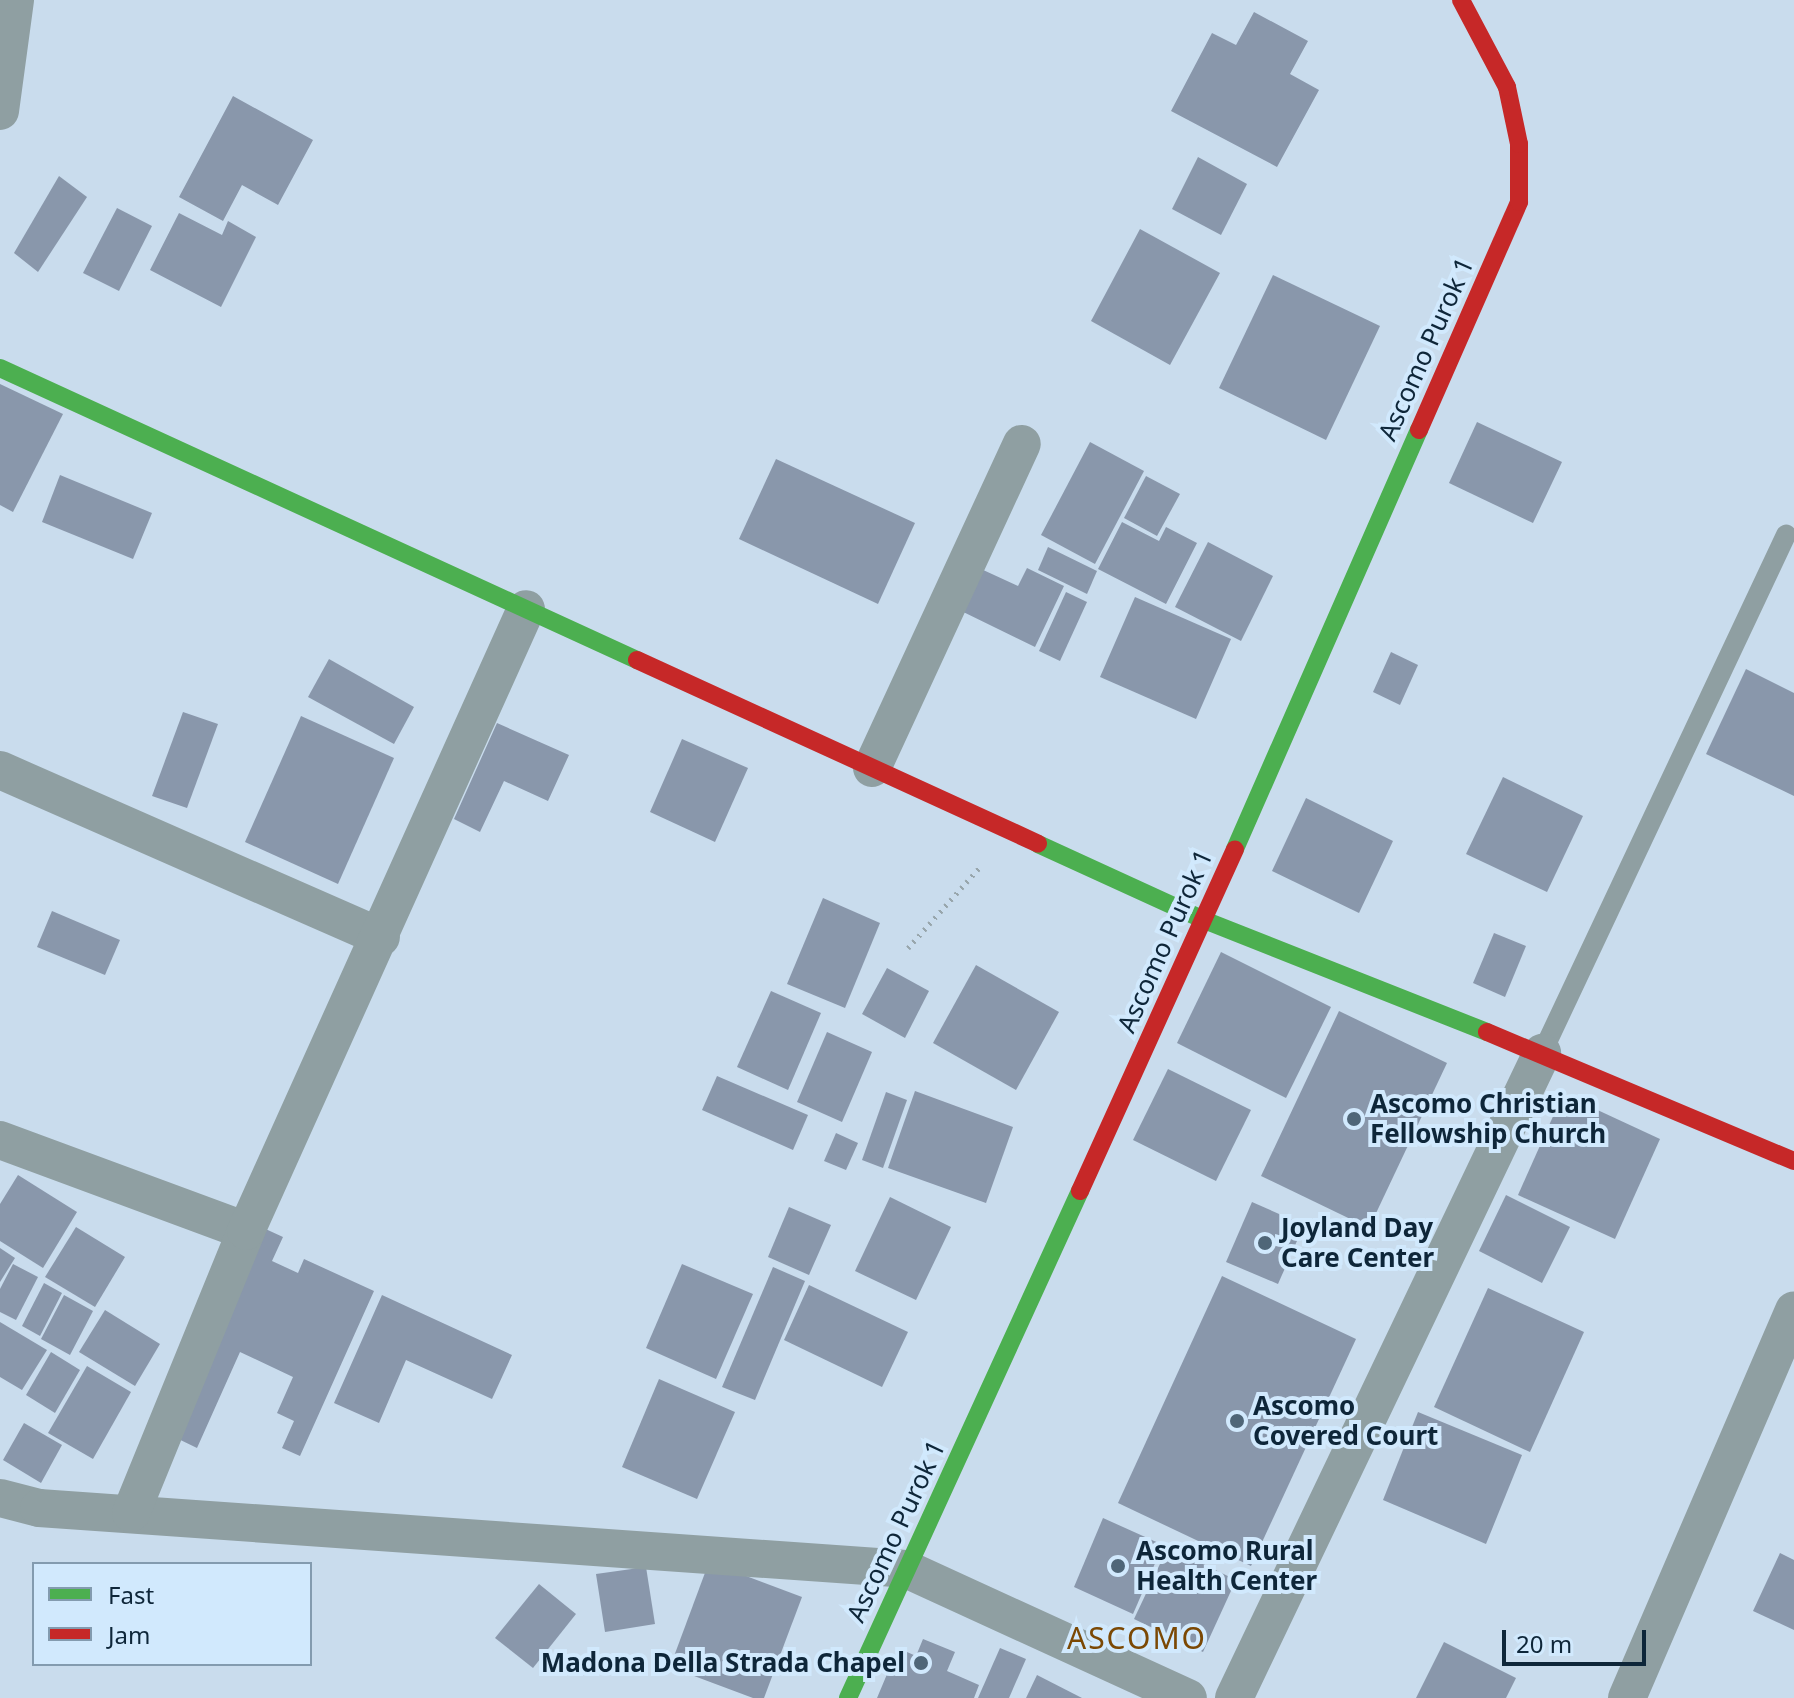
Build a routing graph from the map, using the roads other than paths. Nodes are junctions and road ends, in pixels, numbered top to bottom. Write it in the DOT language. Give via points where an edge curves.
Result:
graph roads {
  1 [pos="15,0"];
  2 [pos="1461,0"];
  3 [pos="0,111"];
  4 [pos="0,368"];
  5 [pos="1022,444"];
  6 [pos="1786,535"];
  7 [pos="526,609"];
  8 [pos="872,768"];
  9 [pos="0,770"];
  10 [pos="1204,920"];
  11 [pos="381,937"];
  12 [pos="1542,1053"];
  13 [pos="0,1140"];
  14 [pos="1794,1161"];
  15 [pos="246,1231"];
  16 [pos="1794,1310"];
  17 [pos="0,1498"];
  18 [pos="131,1513"];
  19 [pos="906,1569"];
  20 [pos="848,1698"];
  21 [pos="1188,1698"];
  22 [pos="1234,1698"];
  23 [pos="1627,1698"];
  1 -- 3 [label="street"];
  2 -- 10 [label="street, Ascomo Purok 1" via="1507,87 1519,144 1519,202"];
  4 -- 7 [label="street"];
  5 -- 8 [label="street"];
  6 -- 12 [label="lane"];
  7 -- 8 [label="street"];
  7 -- 11 [label="street"];
  8 -- 10 [label="street"];
  9 -- 11 [label="street"];
  10 -- 12 [label="street"];
  10 -- 19 [label="street, Ascomo Purok 1"];
  11 -- 15 [label="street"];
  12 -- 14 [label="street"];
  12 -- 22 [label="street"];
  13 -- 15 [label="street"];
  15 -- 18 [label="street"];
  16 -- 23 [label="street"];
  17 -- 18 [label="street" via="39,1508"];
  18 -- 19 [label="street"];
  19 -- 20 [label="street, Ascomo Purok 1"];
  19 -- 21 [label="street"];
}
